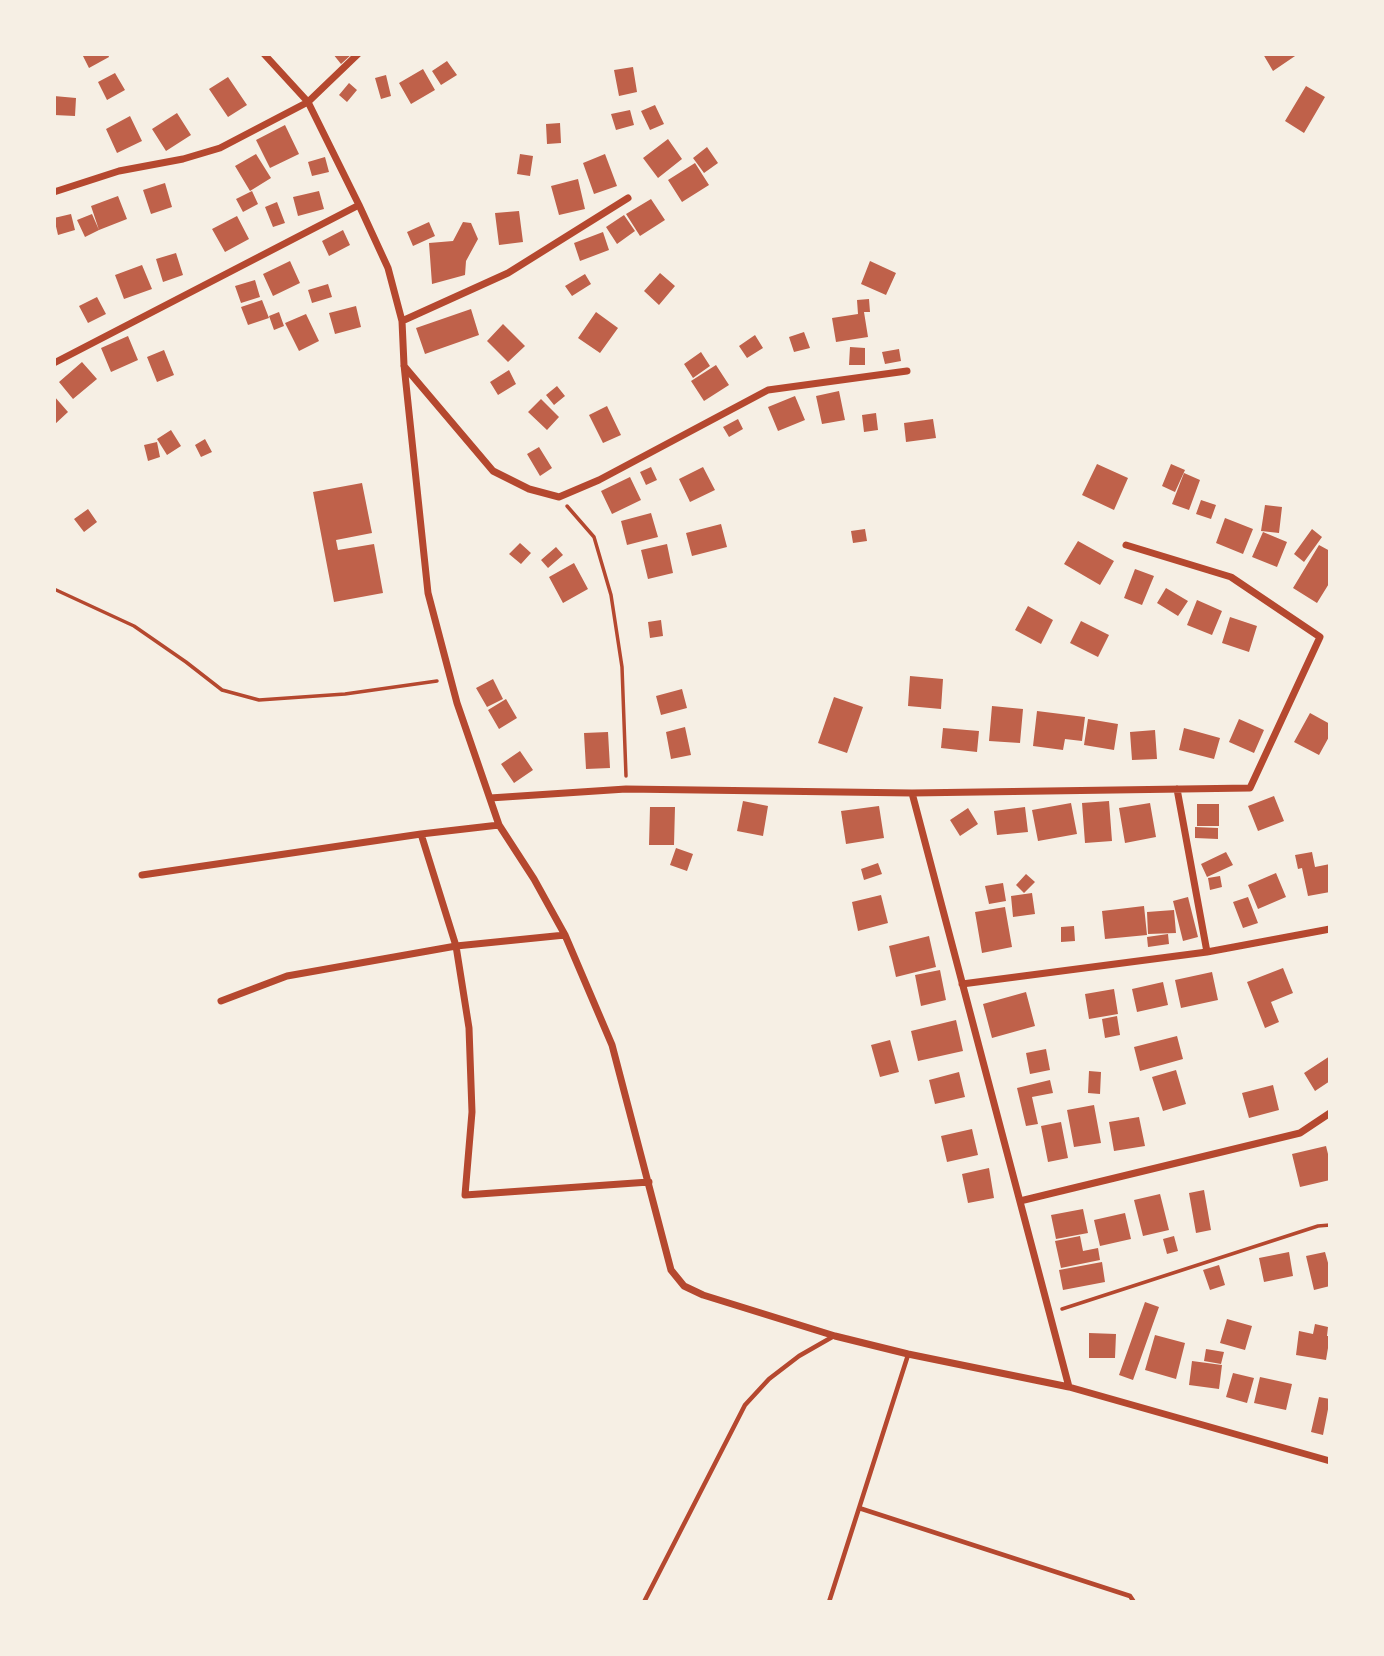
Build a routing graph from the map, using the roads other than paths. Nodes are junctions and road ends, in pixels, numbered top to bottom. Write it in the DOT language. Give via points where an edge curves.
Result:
graph roads {
  1 [pos="264,54"];
  2 [pos="358,54"];
  3 [pos="308,102"];
  4 [pos="54,192"];
  5 [pos="628,198"];
  6 [pos="359,205"];
  7 [pos="402,321"];
  8 [pos="54,363"];
  9 [pos="404,365"];
  10 [pos="907,371"];
  11 [pos="1126,545"];
  12 [pos="1177,789"];
  13 [pos="912,793"];
  14 [pos="490,799"];
  15 [pos="499,825"];
  16 [pos="421,834"];
  17 [pos="142,874"];
  18 [pos="1330,929"];
  19 [pos="565,935"];
  20 [pos="456,946"];
  21 [pos="1206,952"];
  22 [pos="962,984"];
  23 [pos="221,1001"];
  24 [pos="1330,1113"];
  25 [pos="649,1182"];
  26 [pos="1020,1201"];
  27 [pos="835,1336"];
  28 [pos="908,1354"];
  29 [pos="1069,1387"];
  30 [pos="1330,1461"];
  31 [pos="859,1508"];
  32 [pos="644,1602"];
  33 [pos="829,1602"];
  34 [pos="1134,1602"];
  1 -- 3 [label="street"];
  2 -- 3 [label="street"];
  3 -- 4 [label="street" via="220,148 118,171"];
  3 -- 6 [label="street"];
  5 -- 7 [label="street" via="508,274"];
  6 -- 7 [label="street" via="388,268"];
  6 -- 8 [label="street"];
  7 -- 9 [label="street"];
  9 -- 10 [label="street" via="492,471 559,497 768,390"];
  9 -- 14 [label="street" via="428,593 450,679"];
  11 -- 12 [label="street" via="1231,577 1320,637 1250,788"];
  12 -- 13 [label="street"];
  12 -- 21 [label="street"];
  13 -- 14 [label="street" via="626,789"];
  13 -- 22 [label="street"];
  14 -- 15 [label="street"];
  15 -- 16 [label="street"];
  15 -- 19 [label="street"];
  16 -- 17 [label="street"];
  16 -- 20 [label="street"];
  18 -- 21 [label="street"];
  19 -- 20 [label="street"];
  19 -- 25 [label="street" via="612,1045"];
  20 -- 23 [label="street" via="287,976"];
  20 -- 25 [label="street" via="470,1042 472,1112 465,1195"];
  21 -- 22 [label="street"];
  22 -- 26 [label="street"];
  24 -- 26 [label="street" via="1300,1133"];
  25 -- 27 [label="street" via="671,1270 684,1286 703,1296"];
  26 -- 29 [label="street"];
  27 -- 28 [label="street"];
  27 -- 32 [label="lane" via="799,1356 745,1405"];
  28 -- 29 [label="street"];
  28 -- 31 [label="lane"];
  29 -- 30 [label="street"];
  31 -- 33 [label="lane"];
  31 -- 34 [label="lane" via="1130,1596"];
}
